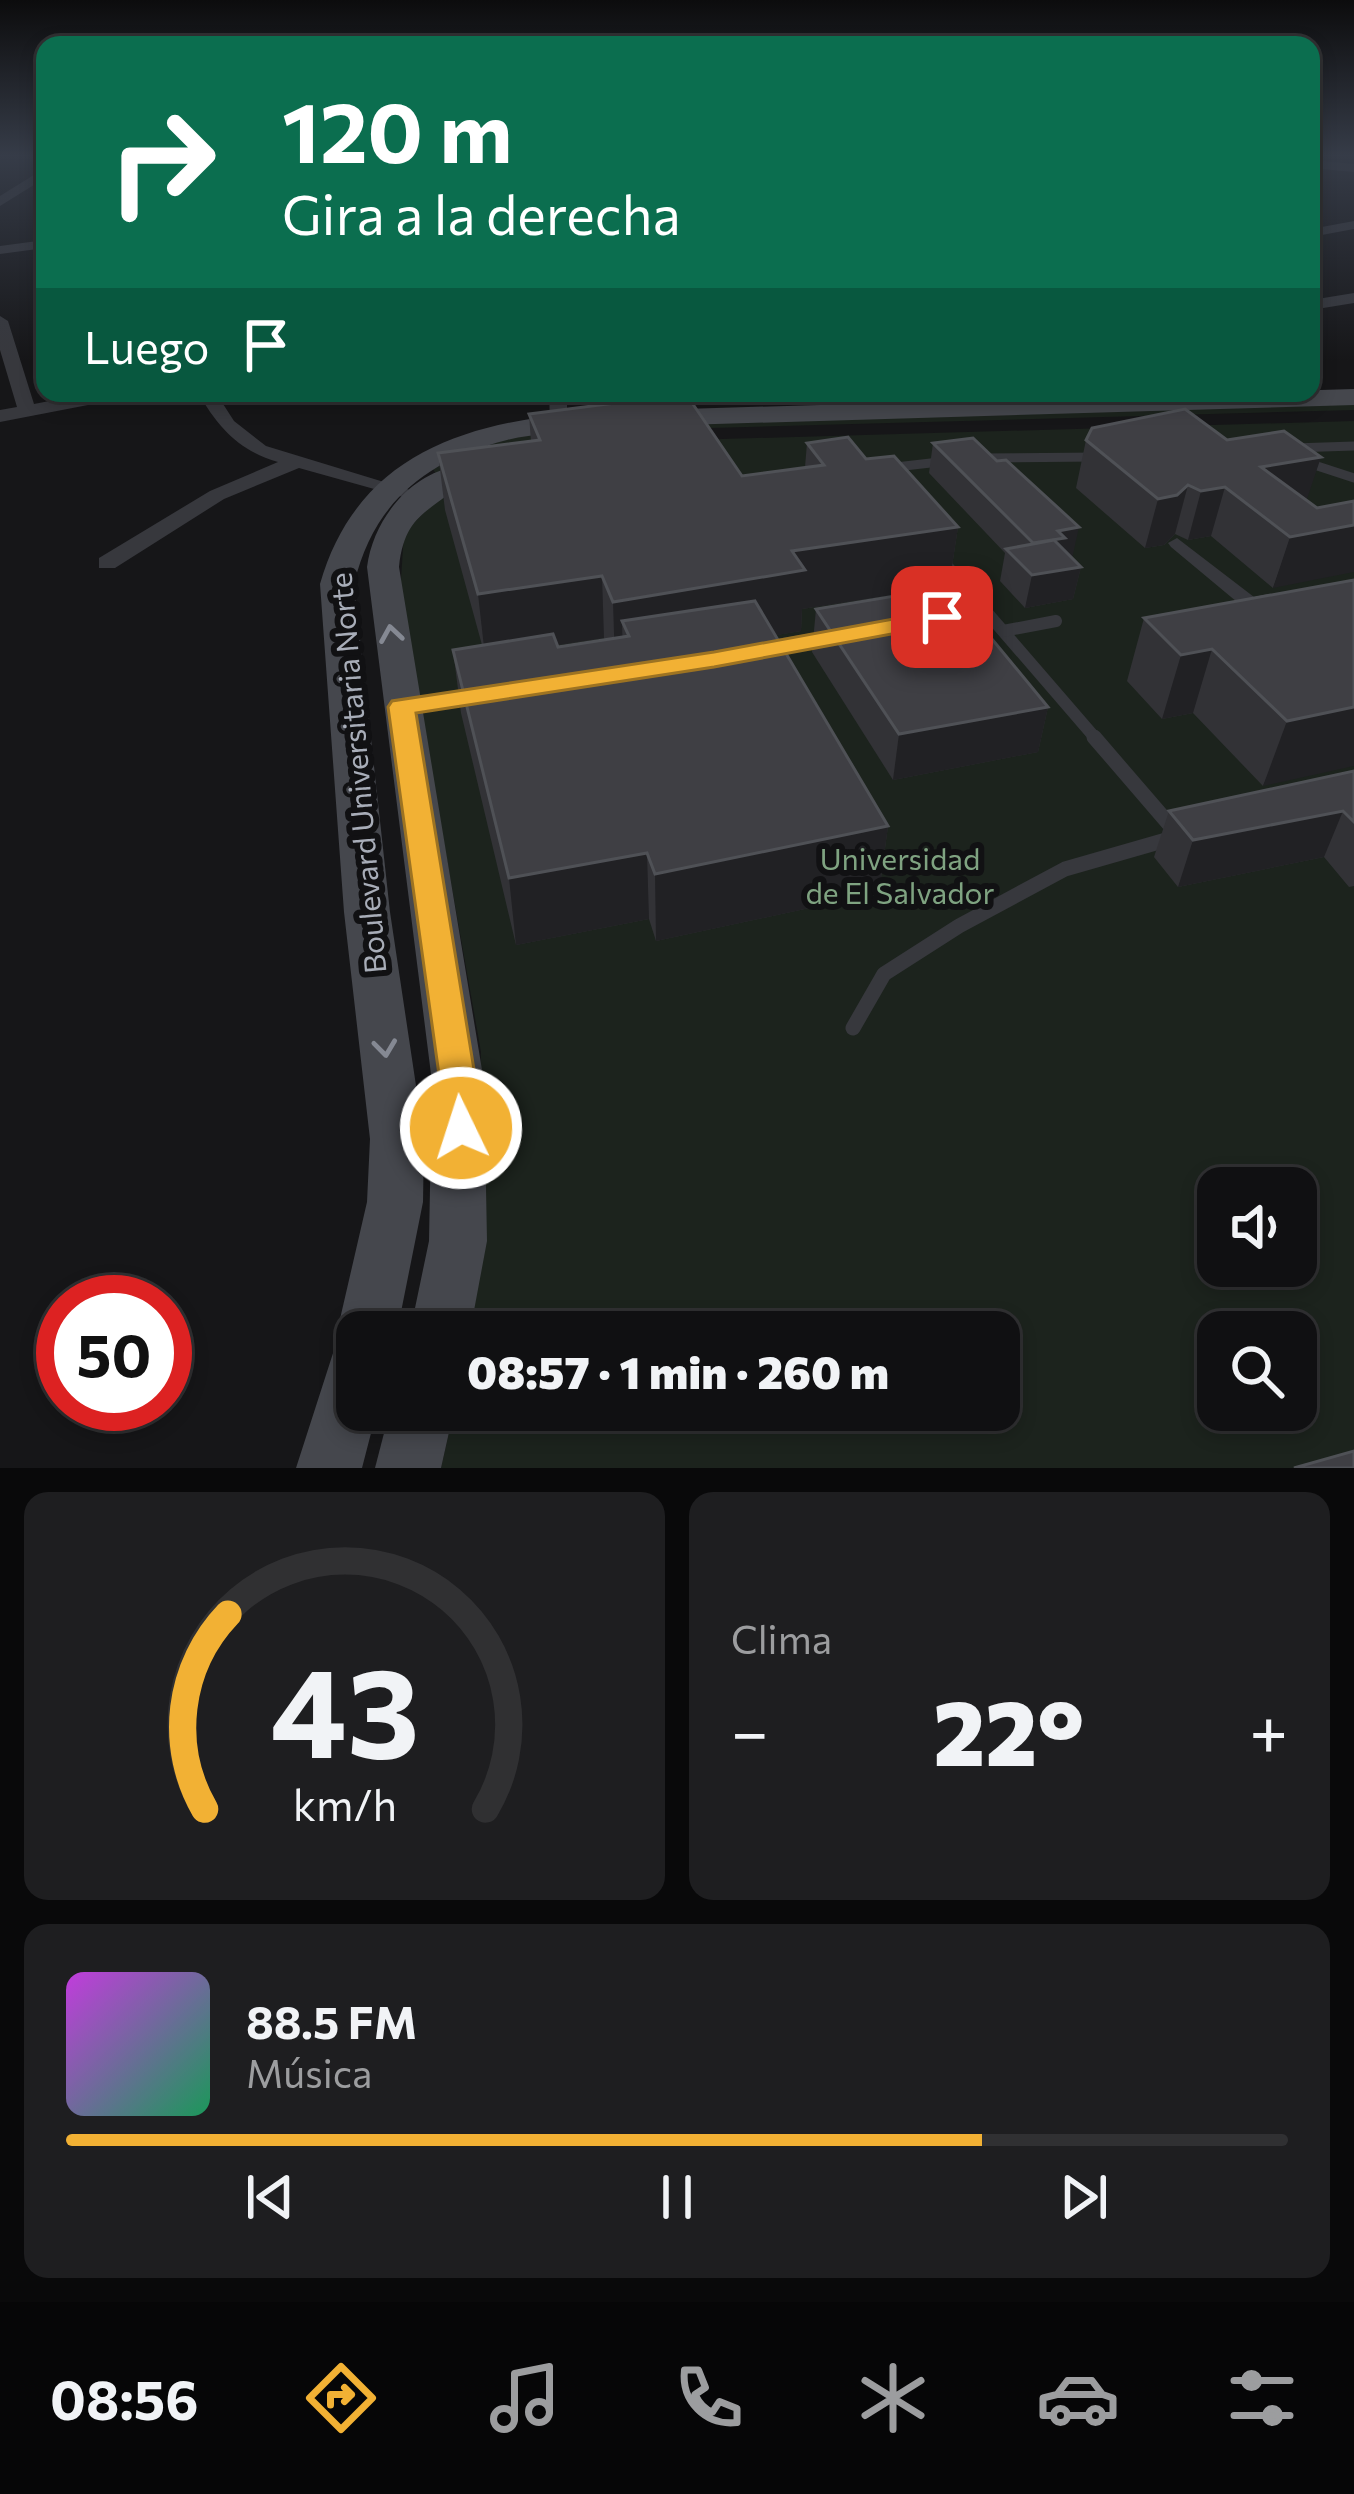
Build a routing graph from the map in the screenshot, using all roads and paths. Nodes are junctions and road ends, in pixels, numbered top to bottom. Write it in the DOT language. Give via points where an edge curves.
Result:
graph roads {
  1 [pos="1354,225"];
  2 [pos="1320,231"];
  3 [pos="36,245"];
  4 [pos="0,250"];
  5 [pos="1354,298"];
  6 [pos="1320,304"];
  7 [pos="0,321"];
  8 [pos="1320,396"];
  9 [pos="1354,397"];
  10 [pos="70,402"];
  11 [pos="214,402"];
  12 [pos="1130,402"];
  13 [pos="559,407"];
  14 [pos="27,410"];
  15 [pos="1354,413"];
  16 [pos="0,416"];
  17 [pos="1354,446"];
  18 [pos="1113,455"];
  19 [pos="297,460"];
  20 [pos="865,471"];
  21 [pos="1354,478"];
  22 [pos="403,491"];
  23 [pos="925,541"];
  24 [pos="1177,542"];
  25 [pos="107,563"];
  26 [pos="1292,596"];
  27 [pos="985,610"];
  28 [pos="942,617"];
  29 [pos="1056,622"];
  30 [pos="1003,631"];
  31 [pos="857,632"];
  32 [pos="752,650"];
  33 [pos="489,694"];
  34 [pos="402,707"];
  35 [pos="853,1028"];
  36 [pos="372,1311"];
  37 [pos="444,1311"];
  38 [pos="339,1431"];
  39 [pos="417,1431"];
  40 [pos="329,1468"];
  41 [pos="408,1468"];
  1 -- 2 [label="street"];
  3 -- 4 [label="street"];
  5 -- 6 [label="street"];
  7 -- 14 [label="street"];
  8 -- 9 [label="main road, Boulevard Universitaria Norte"];
  10 -- 14 [label="street"];
  11 -- 19 [label="street" via="240,438"];
  12 -- 13 [label="main road, Boulevard Universitaria Norte" via="615,420"];
  13 -- 22 [label="main road, Boulevard Universitaria Norte" via="432,459"];
  14 -- 16 [label="street"];
  15 -- 22 [label="main road, Boulevard Universitaria Norte" via="578,436 490,457"];
  17 -- 21 [label="lane" via="1280,447"];
  18 -- 20 [label="lane"];
  19 -- 22 [label="street"];
  19 -- 25 [label="street" via="217,495"];
  34 -- 22 [label="main road, Boulevard Universitaria Norte, one-way" via="384,554"];
  22 -- 36 [label="main road, Boulevard Universitaria Norte, one-way" via="348,535 337,584 397,1139 395,1202"];
  23 -- 27 [label="lane"];
  24 -- 26 [label="street" via="1250,604"];
  27 -- 28 [label="lane"];
  27 -- 30 [label="lane"];
  29 -- 30 [label="lane"];
  30 -- 35 [label="lane" via="1186,834 1065,869 959,926 884,974"];
  31 -- 32 [label="lane"];
  33 -- 34 [label="lane"];
  34 -- 37 [label="main road, Boulevard Universitaria Norte" via="458,1082 458,1241"];
  38 -- 40 [label="main road"];
  39 -- 41 [label="main road"];
}
